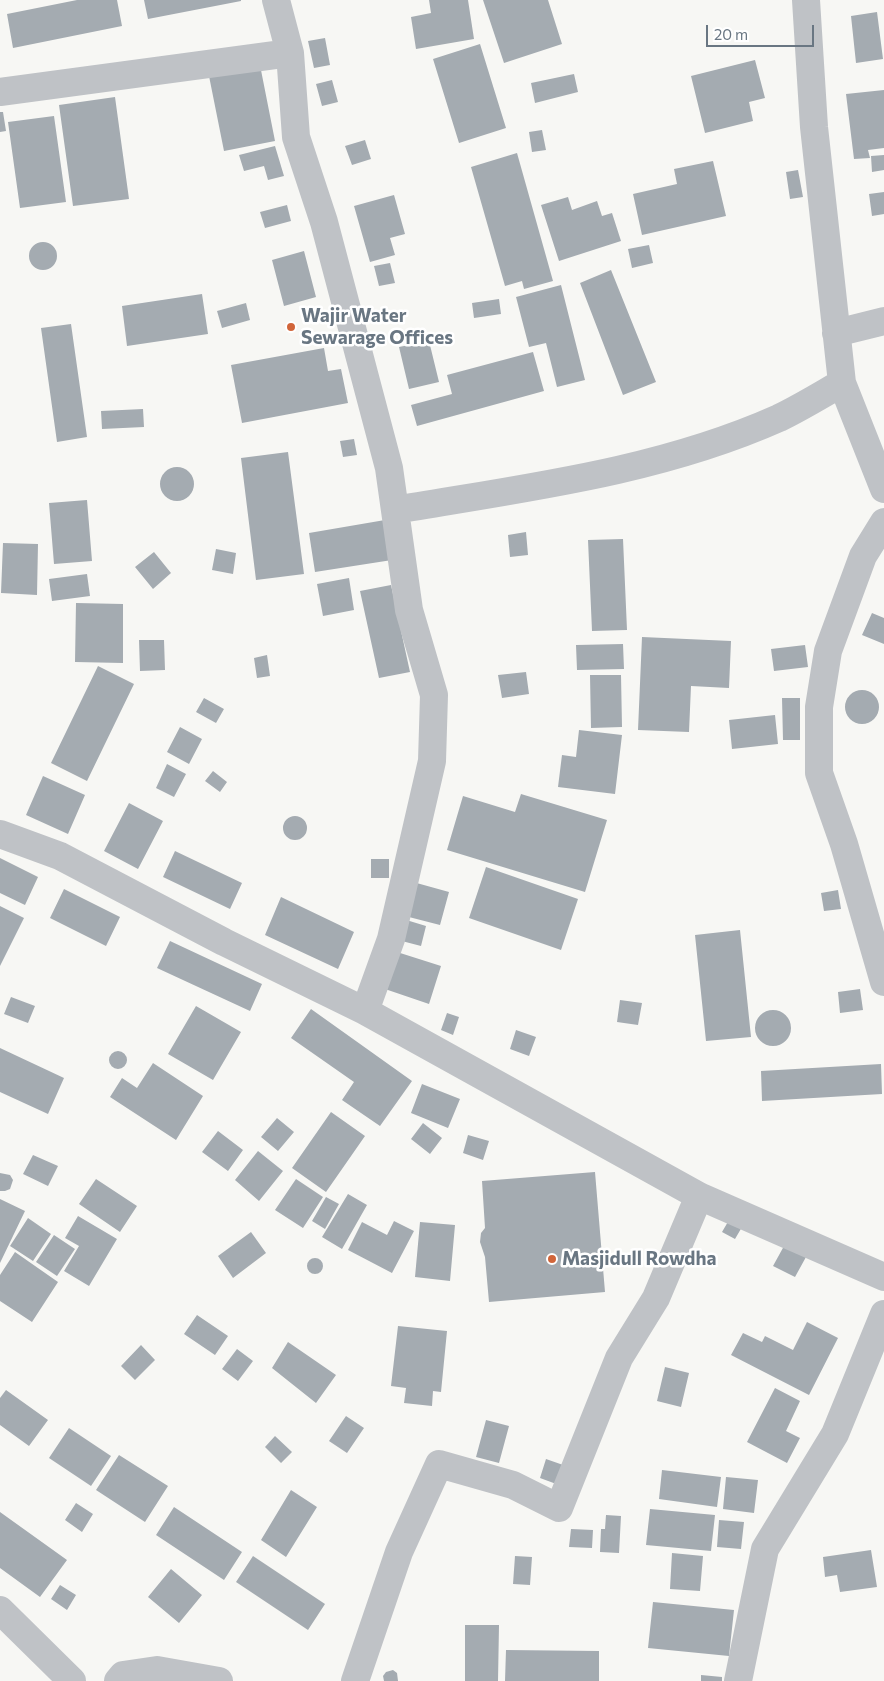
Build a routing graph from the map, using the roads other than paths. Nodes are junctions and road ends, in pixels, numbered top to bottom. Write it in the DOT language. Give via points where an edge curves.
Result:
graph roads {
  1 [pos="276,0"];
  2 [pos="806,0"];
  3 [pos="290,53"];
  4 [pos="0,92"];
  5 [pos="884,321"];
  6 [pos="836,333"];
  7 [pos="842,383"];
  8 [pos="884,489"];
  9 [pos="395,510"];
  10 [pos="884,522"];
  11 [pos="0,834"];
  12 [pos="884,982"];
  13 [pos="365,1011"];
  14 [pos="699,1196"];
  15 [pos="884,1277"];
  16 [pos="884,1314"];
  17 [pos="0,1610"];
  18 [pos="72,1681"];
  19 [pos="118,1681"];
  20 [pos="219,1681"];
  21 [pos="355,1681"];
  22 [pos="738,1681"];
  1 -- 3 [label="street"];
  2 -- 6 [label="street" via="814,127"];
  3 -- 4 [label="street"];
  3 -- 9 [label="street" via="296,137 324,222 389,468"];
  5 -- 6 [label="street"];
  6 -- 7 [label="street"];
  7 -- 8 [label="street"];
  7 -- 9 [label="street" via="779,418 687,452 587,478"];
  9 -- 13 [label="street" via="409,610 434,695 432,762 391,939"];
  10 -- 12 [label="street" via="863,556 828,651 819,707 819,773 844,844"];
  11 -- 13 [label="street" via="60,856"];
  13 -- 14 [label="street"];
  14 -- 15 [label="street"];
  14 -- 21 [label="street" via="656,1298 619,1358 559,1508 513,1485 439,1464 399,1552"];
  16 -- 22 [label="street" via="835,1434 765,1550"];
  17 -- 18 [label="street"];
  19 -- 20 [label="street" via="123,1676 157,1670"];
}
